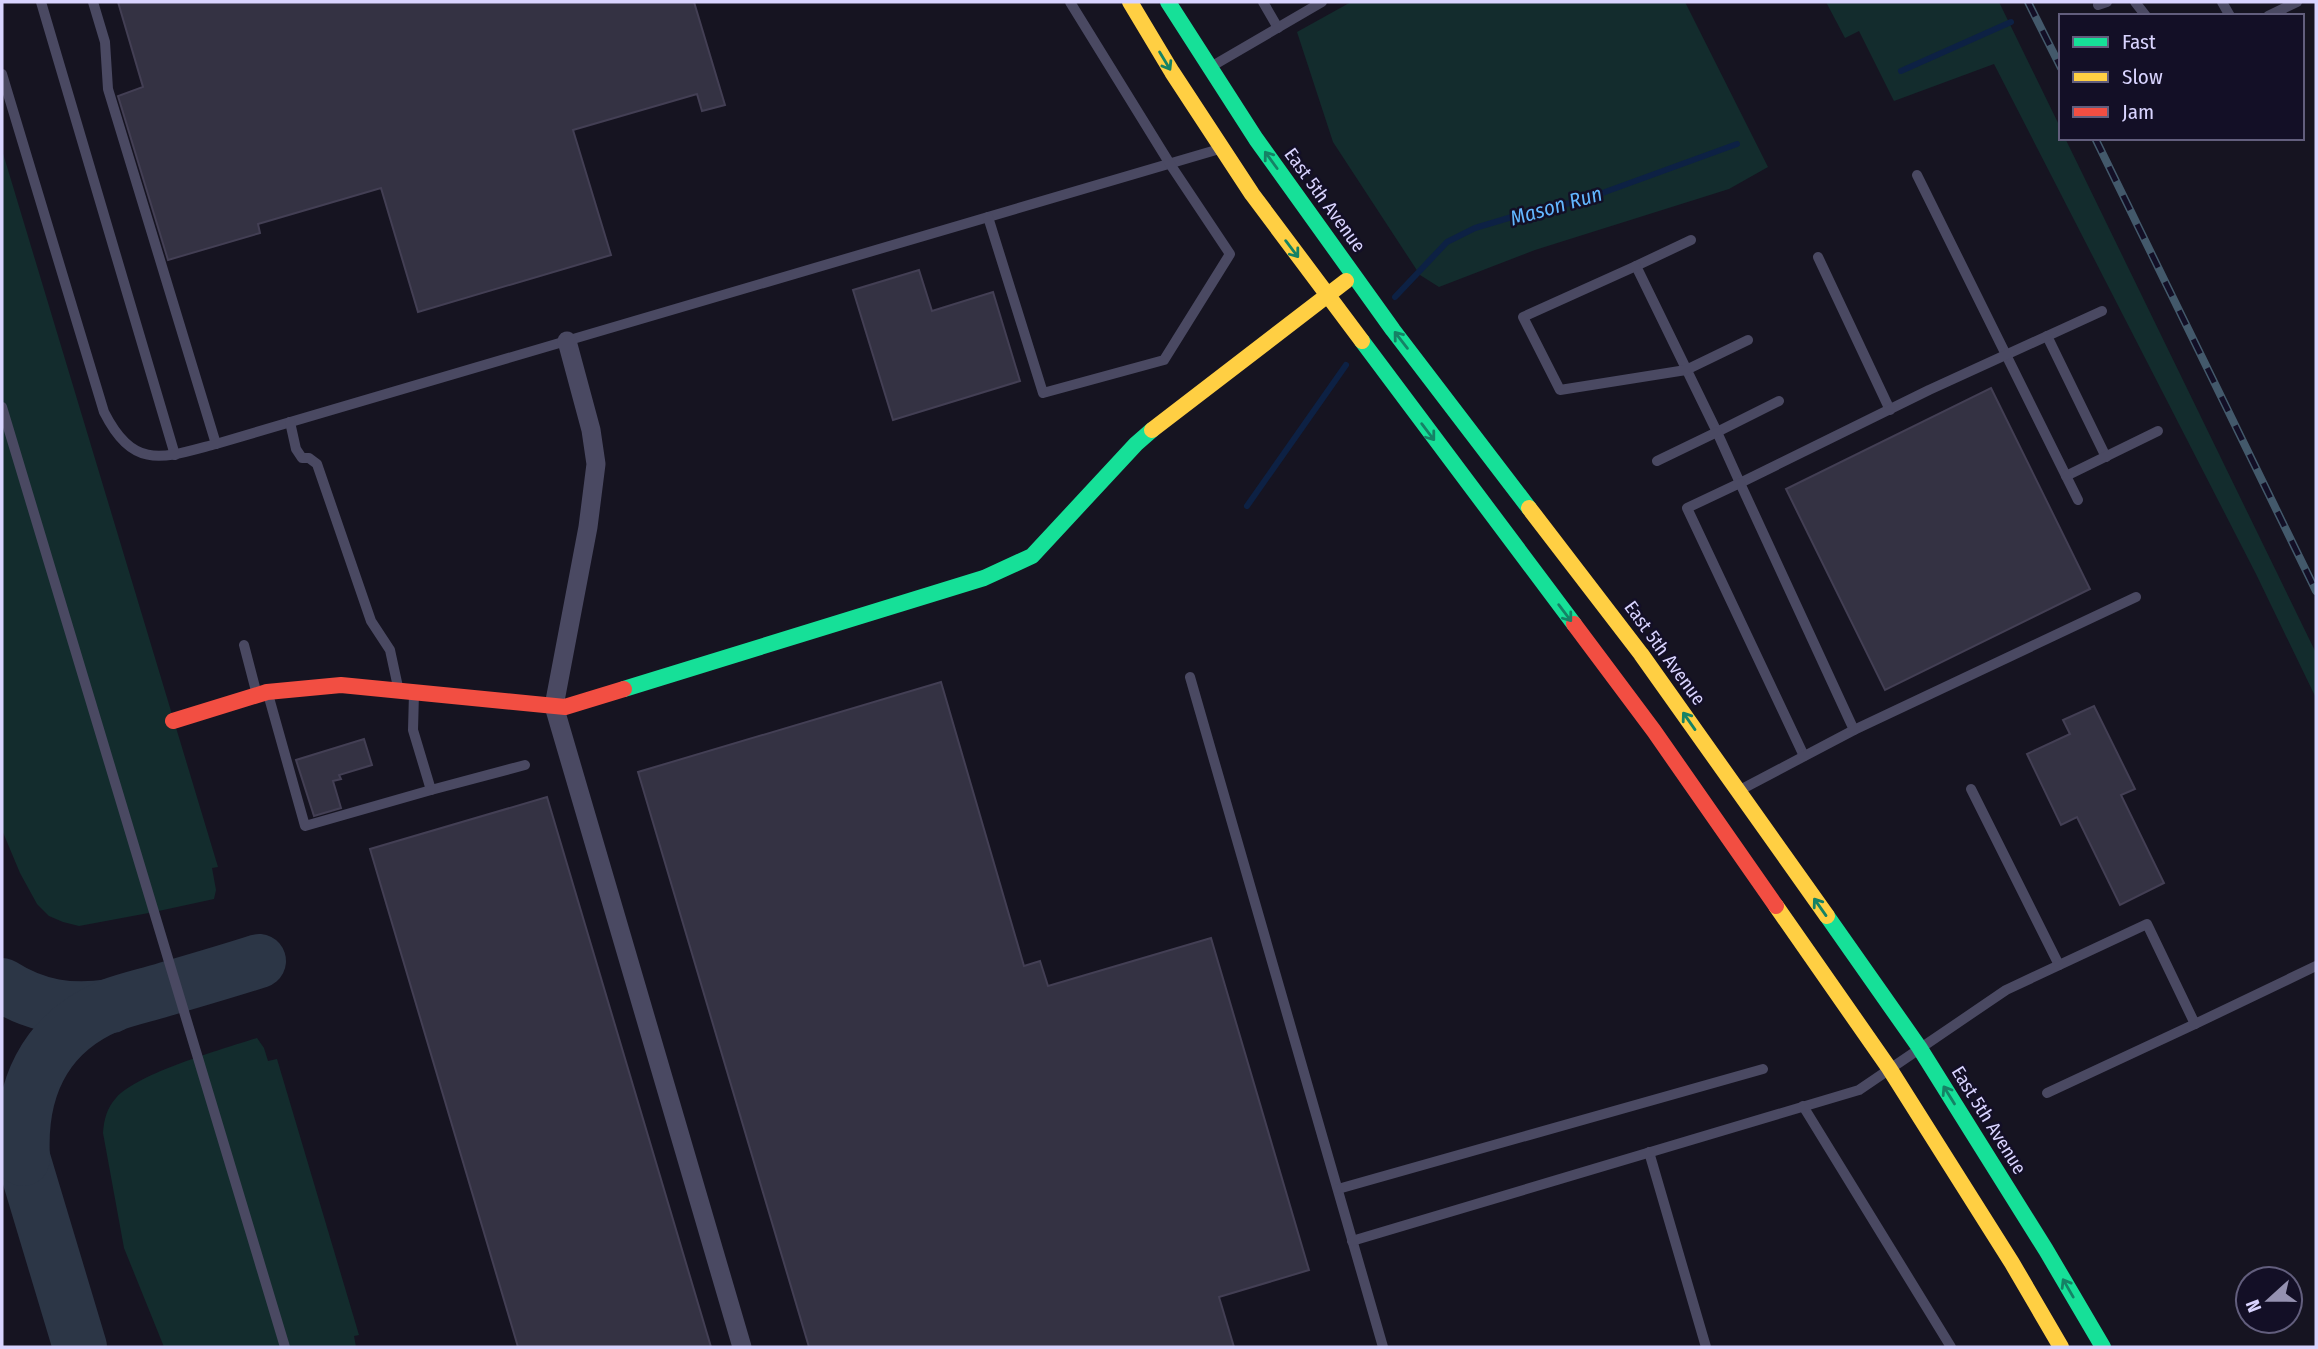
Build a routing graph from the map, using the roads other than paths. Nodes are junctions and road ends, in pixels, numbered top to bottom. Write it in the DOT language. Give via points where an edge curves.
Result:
graph roads {
  1 [pos="41,2"];
  2 [pos="93,2"];
  3 [pos="1070,2"];
  4 [pos="1130,2"];
  5 [pos="1168,2"];
  6 [pos="1263,2"];
  7 [pos="1322,2"];
  8 [pos="2297,2"];
  9 [pos="2272,14"];
  10 [pos="1278,28"];
  11 [pos="1210,67"];
  12 [pos="2,74"];
  13 [pos="1227,147"];
  14 [pos="1170,164"];
  15 [pos="1917,174"];
  16 [pos="988,217"];
  17 [pos="1691,240"];
  18 [pos="1818,257"];
  19 [pos="1636,266"];
  20 [pos="1354,276"];
  21 [pos="1326,296"];
  22 [pos="2102,311"];
  23 [pos="2047,336"];
  24 [pos="1748,340"];
  25 [pos="567,341"];
  26 [pos="2007,355"];
  27 [pos="1686,370"];
  28 [pos="1779,401"];
  29 [pos="2,407"];
  30 [pos="1890,410"];
  31 [pos="290,422"];
  32 [pos="2158,431"];
  33 [pos="1717,432"];
  34 [pos="216,444"];
  35 [pos="175,455"];
  36 [pos="2106,457"];
  37 [pos="1657,461"];
  38 [pos="2066,476"];
  39 [pos="1740,483"];
  40 [pos="2078,500"];
  41 [pos="2136,597"];
  42 [pos="244,645"];
  43 [pos="1190,677"];
  44 [pos="406,692"];
  45 [pos="262,694"];
  46 [pos="554,706"];
  47 [pos="173,721"];
  48 [pos="1854,730"];
  49 [pos="1804,756"];
  50 [pos="525,765"];
  51 [pos="1971,789"];
  52 [pos="431,790"];
  53 [pos="1739,790"];
  54 [pos="2059,965"];
  55 [pos="2316,966"];
  56 [pos="2195,1024"];
  57 [pos="1919,1047"];
  58 [pos="1889,1068"];
  59 [pos="1763,1069"];
  60 [pos="2047,1093"];
  61 [pos="1803,1106"];
  62 [pos="1649,1153"];
  63 [pos="1338,1189"];
  64 [pos="1352,1241"];
  65 [pos="285,1347"];
  66 [pos="743,1347"];
  67 [pos="1383,1347"];
  68 [pos="1706,1347"];
  69 [pos="1951,1347"];
  70 [pos="2061,1347"];
  71 [pos="2103,1347"];
  1 -- 35 [label="lane"];
  2 -- 34 [label="lane" via="105,42 108,89"];
  3 -- 14 [label="lane"];
  4 -- 13 [label="main road, one-way"];
  5 -- 11 [label="main road, East 5th Avenue"];
  6 -- 10 [label="lane"];
  7 -- 10 [label="lane"];
  8 -- 9 [label="lane"];
  10 -- 11 [label="lane"];
  20 -- 11 [label="main road, East 5th Avenue, one-way" via="1250,141"];
  12 -- 35 [label="lane" via="104,412 119,437 132,448 159,458"];
  13 -- 14 [label="lane"];
  13 -- 21 [label="main road, one-way"];
  14 -- 16 [label="lane"];
  14 -- 16 [label="lane" via="1230,254 1164,360 1043,393"];
  15 -- 26 [label="lane"];
  16 -- 25 [label="lane"];
  17 -- 19 [label="lane"];
  18 -- 30 [label="lane"];
  19 -- 27 [label="lane"];
  19 -- 27 [label="lane" via="1523,317 1560,390"];
  20 -- 21 [label="main road"];
  53 -- 20 [label="main road, East 5th Avenue, one-way"];
  21 -- 46 [label="main road" via="1136,444 1032,556 984,578 565,707"];
  21 -- 58 [label="main road, one-way" via="1654,731"];
  22 -- 23 [label="lane"];
  23 -- 26 [label="lane"];
  23 -- 36 [label="lane"];
  24 -- 27 [label="lane"];
  25 -- 31 [label="lane"];
  25 -- 46 [label="street" via="596,464"];
  26 -- 30 [label="lane"];
  26 -- 38 [label="lane"];
  27 -- 33 [label="lane"];
  28 -- 33 [label="lane"];
  29 -- 65 [label="lane"];
  30 -- 39 [label="lane"];
  31 -- 34 [label="lane"];
  31 -- 44 [label="lane" via="296,449 317,464 371,621 390,650"];
  32 -- 36 [label="lane"];
  33 -- 37 [label="lane"];
  33 -- 39 [label="lane"];
  34 -- 35 [label="lane"];
  36 -- 38 [label="lane"];
  38 -- 40 [label="lane"];
  39 -- 48 [label="lane"];
  39 -- 49 [label="lane" via="1687,508"];
  41 -- 48 [label="lane"];
  42 -- 45 [label="lane"];
  43 -- 63 [label="lane"];
  44 -- 45 [label="main road" via="341,685"];
  44 -- 46 [label="main road"];
  44 -- 52 [label="lane"];
  45 -- 47 [label="main road"];
  45 -- 52 [label="lane" via="305,826"];
  46 -- 66 [label="street"];
  48 -- 49 [label="lane"];
  49 -- 53 [label="lane"];
  50 -- 52 [label="lane"];
  51 -- 54 [label="lane"];
  57 -- 53 [label="main road, East 5th Avenue, one-way"];
  54 -- 56 [label="lane" via="2147,924"];
  54 -- 57 [label="lane" via="2006,990"];
  55 -- 56 [label="lane"];
  56 -- 60 [label="lane"];
  57 -- 58 [label="lane"];
  71 -- 57 [label="main road, East 5th Avenue, one-way"];
  58 -- 61 [label="lane" via="1859,1090"];
  58 -- 70 [label="main road"];
  59 -- 63 [label="lane"];
  61 -- 62 [label="lane"];
  61 -- 69 [label="lane"];
  62 -- 64 [label="lane"];
  62 -- 68 [label="lane"];
  63 -- 64 [label="lane"];
  64 -- 67 [label="lane"];
}
